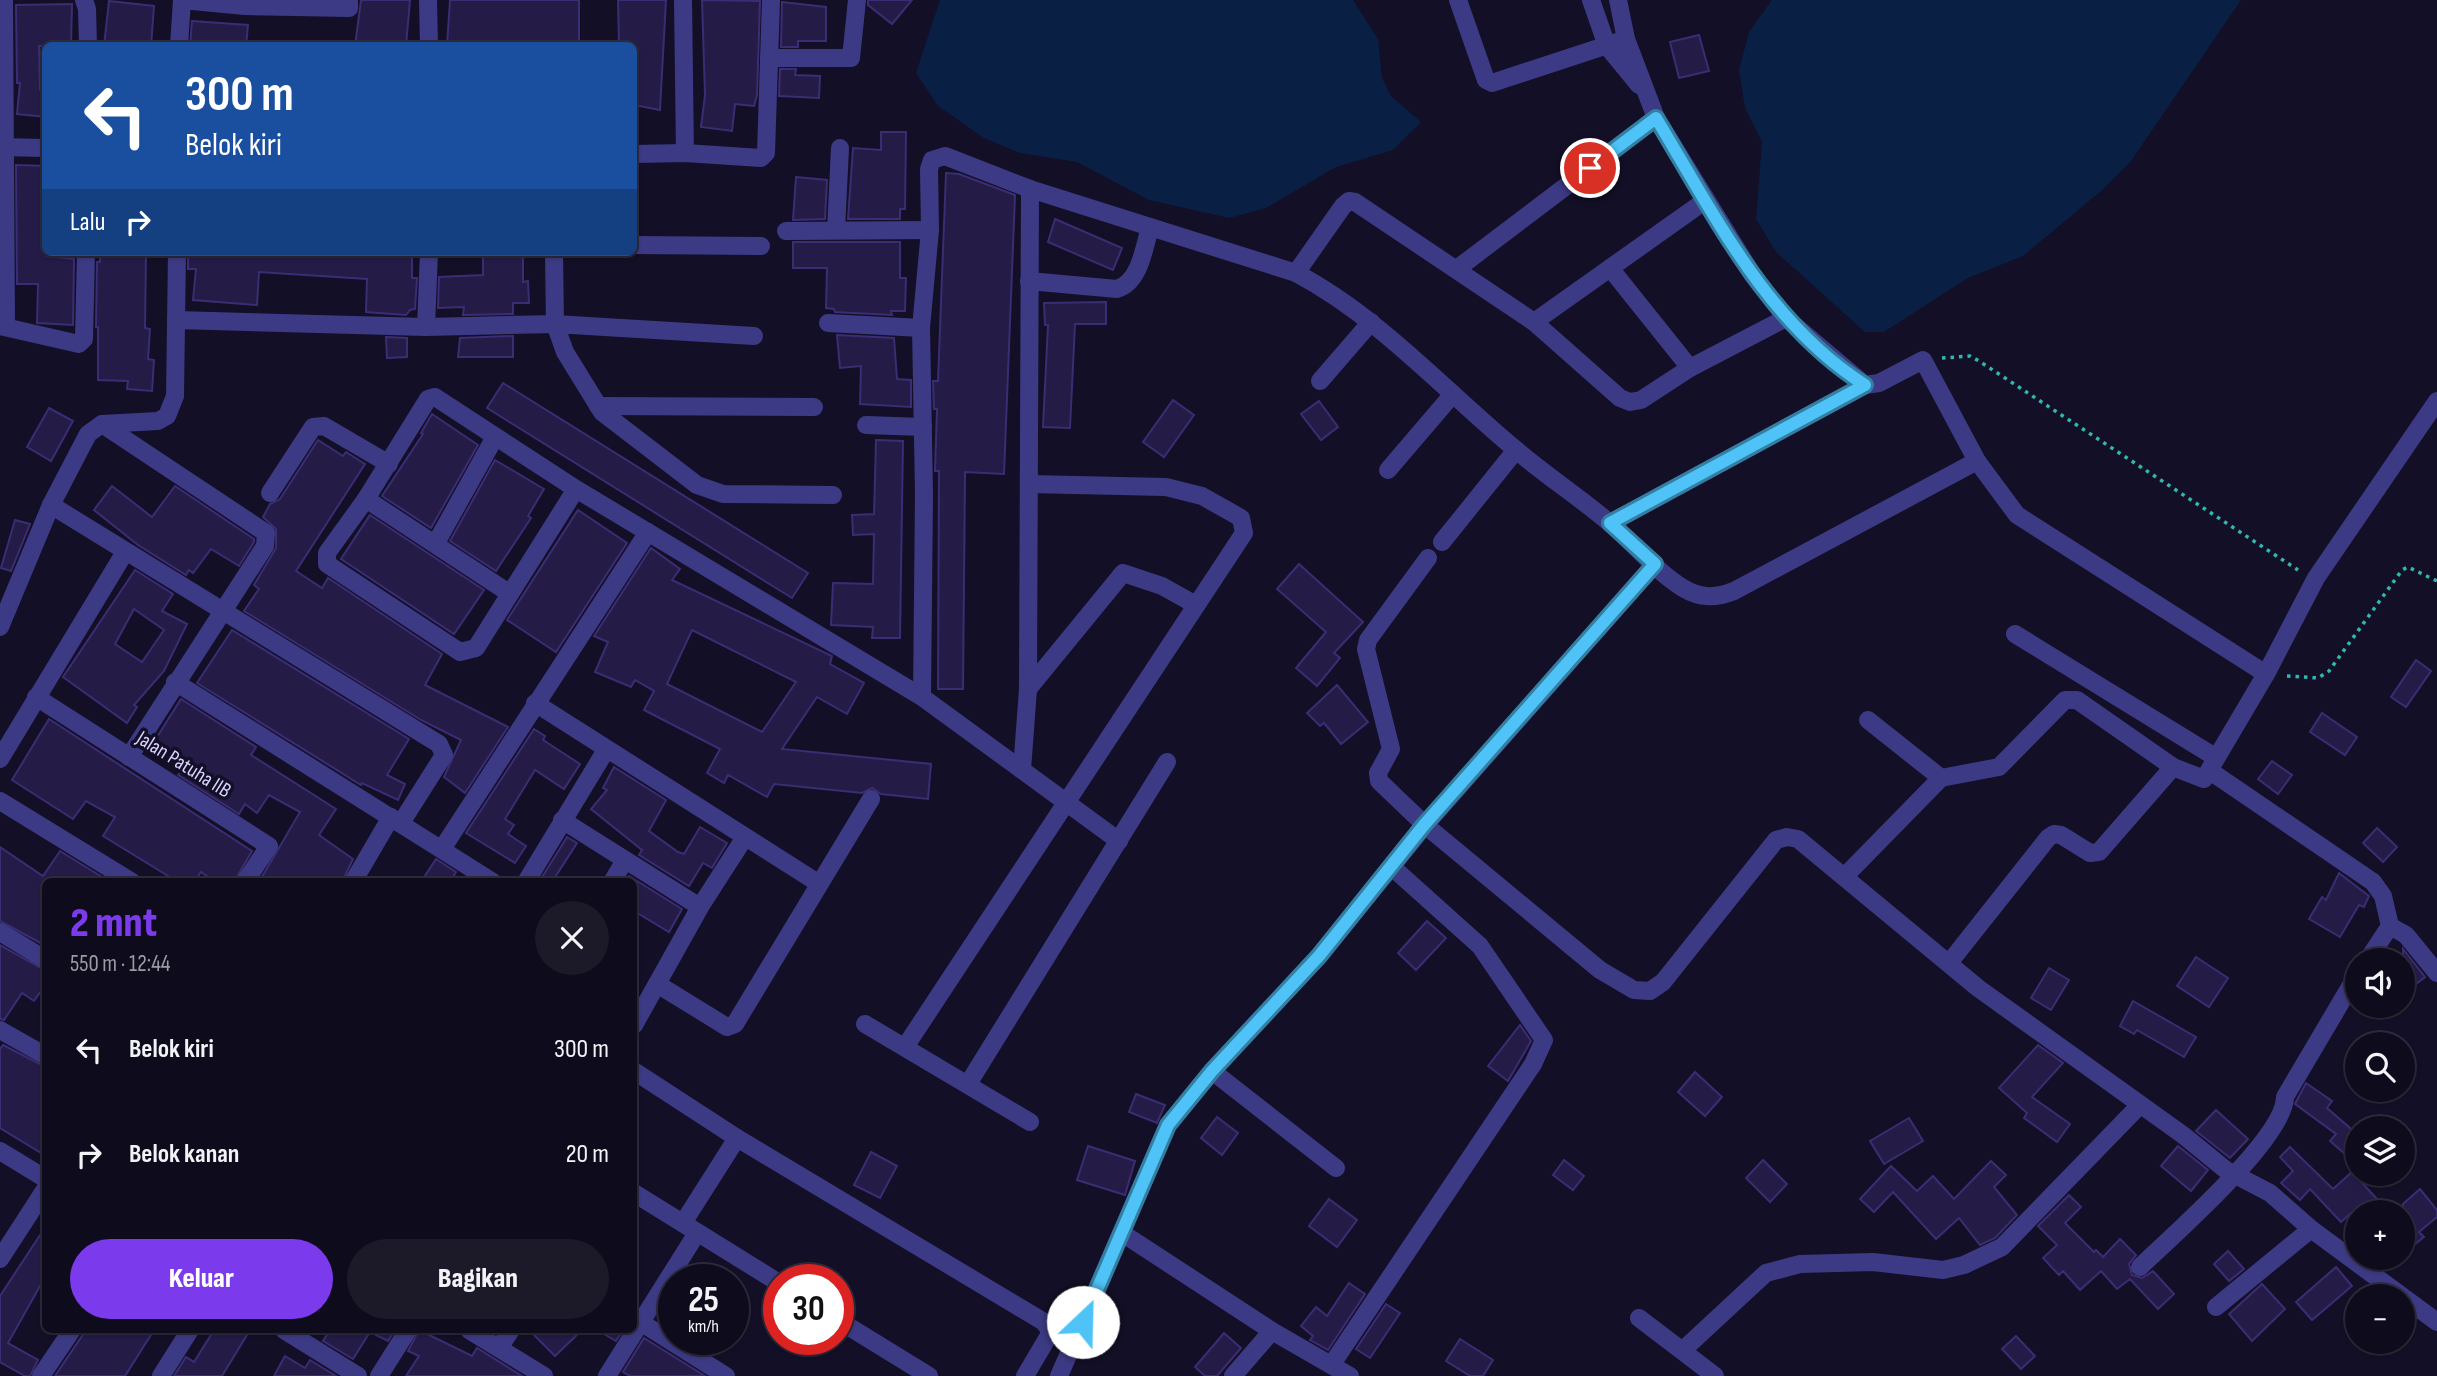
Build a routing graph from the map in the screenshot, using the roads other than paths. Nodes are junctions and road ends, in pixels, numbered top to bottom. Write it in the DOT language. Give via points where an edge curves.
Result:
graph roads {
  1 [pos="4,0"];
  2 [pos="84,0"];
  3 [pos="349,0"];
  4 [pos="428,0"];
  5 [pos="683,0"];
  6 [pos="771,0"];
  7 [pos="857,0"];
  8 [pos="1458,0"];
  9 [pos="1591,0"];
  10 [pos="1618,0"];
  11 [pos="1626,39"];
  12 [pos="88,42"];
  13 [pos="179,42"];
  14 [pos="429,42"];
  15 [pos="1607,46"];
  16 [pos="769,58"];
  17 [pos="1647,96"];
  18 [pos="1656,118"];
  19 [pos="2,147"];
  20 [pos="42,148"];
  21 [pos="840,148"];
  22 [pos="685,153"];
  23 [pos="637,154"];
  24 [pos="1030,189"];
  25 [pos="1706,200"];
  26 [pos="1150,227"];
  27 [pos="836,230"];
  28 [pos="930,230"];
  29 [pos="786,231"];
  30 [pos="637,245"];
  31 [pos="761,246"];
  32 [pos="86,256"];
  33 [pos="177,256"];
  34 [pos="429,256"];
  35 [pos="554,256"];
  36 [pos="1458,268"];
  37 [pos="1610,268"];
  38 [pos="1296,272"];
  39 [pos="1029,281"];
  40 [pos="1786,318"];
  41 [pos="176,320"];
  42 [pos="1371,322"];
  43 [pos="1534,322"];
  44 [pos="828,323"];
  45 [pos="555,324"];
  46 [pos="3,326"];
  47 [pos="426,327"];
  48 [pos="921,328"];
  49 [pos="754,336"];
  50 [pos="1690,369"];
  51 [pos="1320,381"];
  52 [pos="1865,385"];
  53 [pos="1453,394"];
  54 [pos="2437,401"];
  55 [pos="598,406"];
  56 [pos="814,407"];
  57 [pos="102,424"];
  58 [pos="866,425"];
  59 [pos="923,427"];
  60 [pos="495,437"];
  61 [pos="1516,450"];
  62 [pos="1978,461"];
  63 [pos="389,464"];
  64 [pos="1388,470"];
  65 [pos="1029,484"];
  66 [pos="576,489"];
  67 [pos="270,493"];
  68 [pos="833,495"];
  69 [pos="366,499"];
  70 [pos="51,505"];
  71 [pos="1610,523"];
  72 [pos="648,532"];
  73 [pos="1442,542"];
  74 [pos="436,543"];
  75 [pos="125,552"];
  76 [pos="1428,558"];
  77 [pos="1655,564"];
  78 [pos="509,593"];
  79 [pos="1196,606"];
  80 [pos="222,611"];
  81 [pos="0,627"];
  82 [pos="2015,634"];
  83 [pos="2266,674"];
  84 [pos="176,682"];
  85 [pos="1028,689"];
  86 [pos="922,697"];
  87 [pos="36,698"];
  88 [pos="535,703"];
  89 [pos="1868,720"];
  90 [pos="606,750"];
  91 [pos="129,757"];
  92 [pos="0,758"];
  93 [pos="1167,762"];
  94 [pos="2213,764"];
  95 [pos="2174,766"];
  96 [pos="1022,770"];
  97 [pos="1941,778"];
  98 [pos="871,799"];
  99 [pos="0,801"];
  100 [pos="1066,803"];
  101 [pos="396,820"];
  102 [pos="562,820"];
  103 [pos="1424,825"];
  104 [pos="745,837"];
  105 [pos="1119,841"];
  106 [pos="442,849"];
  107 [pos="625,860"];
  108 [pos="1392,867"];
  109 [pos="1845,876"];
  110 [pos="125,878"];
  111 [pos="248,878"];
  112 [pos="356,878"];
  113 [pos="487,878"];
  114 [pos="528,878"];
  115 [pos="614,878"];
  116 [pos="818,883"];
  117 [pos="700,907"];
  118 [pos="2390,926"];
  119 [pos="0,932"];
  120 [pos="2376,948"];
  121 [pos="42,958"];
  122 [pos="1949,963"];
  123 [pos="2437,974"];
  124 [pos="657,984"];
  125 [pos="2345,995"];
  126 [pos="637,1021"];
  127 [pos="865,1024"];
  128 [pos="0,1030"];
  129 [pos="905,1047"];
  130 [pos="42,1054"];
  131 [pos="1212,1071"];
  132 [pos="637,1073"];
  133 [pos="968,1084"];
  134 [pos="2140,1105"];
  135 [pos="1030,1122"];
  136 [pos="737,1138"];
  137 [pos="0,1151"];
  138 [pos="1336,1168"];
  139 [pos="2235,1176"];
  140 [pos="42,1177"];
  141 [pos="42,1194"];
  142 [pos="637,1195"];
  143 [pos="690,1228"];
  144 [pos="2311,1229"];
  145 [pos="1122,1233"];
  146 [pos="0,1259"];
  147 [pos="2140,1267"];
  148 [pos="763,1273"];
  149 [pos="2216,1307"];
  150 [pos="1639,1318"];
  151 [pos="637,1321"];
  152 [pos="2437,1322"];
  153 [pos="854,1330"];
  154 [pos="1272,1331"];
  155 [pos="70,1333"];
  156 [pos="188,1333"];
  157 [pos="296,1333"];
  158 [pos="406,1333"];
  159 [pos="474,1333"];
  160 [pos="509,1333"];
  161 [pos="630,1333"];
  162 [pos="499,1348"];
  163 [pos="1683,1350"];
  164 [pos="1332,1364"];
  165 [pos="1693,1370"];
  166 [pos="717,1374"];
  167 [pos="165,1375"];
  168 [pos="41,1376"];
  169 [pos="358,1376"];
  170 [pos="379,1376"];
  171 [pos="544,1376"];
  172 [pos="607,1376"];
  173 [pos="929,1376"];
  174 [pos="1026,1376"];
  175 [pos="1059,1376"];
  176 [pos="1233,1376"];
  177 [pos="1350,1376"];
  178 [pos="1715,1376"];
  1 -- 19 [label="street"];
  2 -- 12 [label="street"];
  3 -- 13 [label="street" via="349,8 182,0"];
  4 -- 14 [label="street"];
  5 -- 22 [label="street"];
  6 -- 16 [label="street"];
  7 -- 16 [label="street" via="851,58"];
  8 -- 15 [label="street" via="1486,80 1492,83"];
  9 -- 15 [label="street"];
  10 -- 11 [label="street"];
  11 -- 15 [label="street"];
  11 -- 17 [label="street"];
  15 -- 17 [label="street"];
  16 -- 22 [label="street" via="766,153 761,159"];
  17 -- 18 [label="street"];
  18 -- 25 [label="street"];
  18 -- 36 [label="street"];
  19 -- 20 [label="street"];
  19 -- 46 [label="street"];
  21 -- 27 [label="street"];
  22 -- 23 [label="street"];
  24 -- 26 [label="street"];
  24 -- 28 [label="street" via="945,156 937,157 929,169"];
  24 -- 39 [label="street"];
  25 -- 37 [label="street"];
  25 -- 40 [label="street"];
  26 -- 38 [label="street"];
  26 -- 39 [label="street" via="1133,279 1126,286"];
  27 -- 28 [label="street"];
  27 -- 29 [label="street"];
  28 -- 48 [label="street"];
  30 -- 31 [label="street"];
  32 -- 46 [label="street" via="84,340 79,344"];
  33 -- 41 [label="street"];
  34 -- 47 [label="street"];
  35 -- 45 [label="street"];
  36 -- 38 [label="street" via="1349,201"];
  36 -- 43 [label="street"];
  37 -- 43 [label="street"];
  37 -- 50 [label="street"];
  38 -- 42 [label="street"];
  39 -- 65 [label="street"];
  40 -- 50 [label="street"];
  40 -- 52 [label="street"];
  41 -- 47 [label="street"];
  41 -- 57 [label="street" via="175,396 167,416 158,421"];
  42 -- 51 [label="street"];
  42 -- 53 [label="street"];
  43 -- 50 [label="street" via="1630,402 1641,400"];
  44 -- 48 [label="street"];
  45 -- 47 [label="street"];
  45 -- 49 [label="street"];
  45 -- 55 [label="street" via="565,352"];
  48 -- 59 [label="street"];
  52 -- 62 [label="street" via="1879,383 1923,360"];
  52 -- 71 [label="street"];
  53 -- 61 [label="street"];
  53 -- 64 [label="street"];
  54 -- 83 [label="street" via="2316,578"];
  55 -- 56 [label="street"];
  55 -- 68 [label="street" via="615,425 711,491"];
  57 -- 70 [label="street" via="88,434"];
  57 -- 80 [label="street" via="266,533 265,546"];
  58 -- 59 [label="street"];
  59 -- 86 [label="street"];
  60 -- 63 [label="street" via="435,397 428,399"];
  60 -- 66 [label="street"];
  60 -- 74 [label="street"];
  61 -- 71 [label="street"];
  61 -- 73 [label="street"];
  62 -- 77 [label="street" via="1715,598 1683,589"];
  62 -- 83 [label="street" via="2004,500 2025,521"];
  63 -- 67 [label="street" via="324,426 313,427"];
  63 -- 69 [label="street"];
  65 -- 79 [label="street" via="1166,487 1202,496 1241,518 1244,533"];
  65 -- 85 [label="street"];
  66 -- 72 [label="street"];
  66 -- 78 [label="street"];
  69 -- 74 [label="street"];
  69 -- 78 [label="street" via="327,553 327,564 460,652 476,648"];
  70 -- 75 [label="street"];
  70 -- 81 [label="street"];
  71 -- 77 [label="street"];
  72 -- 86 [label="street"];
  72 -- 88 [label="street"];
  74 -- 78 [label="street"];
  75 -- 80 [label="street"];
  75 -- 87 [label="street"];
  76 -- 103 [label="street" via="1366,649 1391,749 1378,773 1379,781"];
  77 -- 103 [label="street"];
  79 -- 85 [label="street" via="1162,586 1123,573"];
  79 -- 100 [label="street"];
  80 -- 84 [label="street"];
  80 -- 101 [label="street" via="439,744 444,755"];
  82 -- 94 [label="street"];
  83 -- 94 [label="street"];
  84 -- 91 [label="street"];
  84 -- 101 [label="street"];
  85 -- 96 [label="street"];
  86 -- 96 [label="street"];
  87 -- 91 [label="street, Jalan Patuha IIB"];
  87 -- 92 [label="street"];
  88 -- 90 [label="street"];
  88 -- 106 [label="street"];
  89 -- 97 [label="street"];
  90 -- 102 [label="street"];
  90 -- 104 [label="street"];
  91 -- 111 [label="street, Jalan Patuha IIB" via="270,846"];
  93 -- 105 [label="street"];
  94 -- 95 [label="street" via="2204,779"];
  94 -- 118 [label="street" via="2373,882 2383,896"];
  95 -- 97 [label="street" via="2077,700 2065,700 1999,767"];
  95 -- 122 [label="street" via="2099,852 2090,853 2062,835 2048,838"];
  96 -- 100 [label="street"];
  97 -- 109 [label="street"];
  98 -- 116 [label="street"];
  99 -- 110 [label="street"];
  100 -- 105 [label="street"];
  100 -- 129 [label="street"];
  101 -- 106 [label="street"];
  101 -- 112 [label="street"];
  102 -- 107 [label="street"];
  102 -- 114 [label="street"];
  103 -- 108 [label="street"];
  103 -- 109 [label="street" via="1600,970 1634,990 1650,991 1662,982 1776,840 1798,839"];
  104 -- 116 [label="street"];
  104 -- 117 [label="street"];
  105 -- 133 [label="street"];
  106 -- 113 [label="street"];
  107 -- 115 [label="street"];
  107 -- 117 [label="street"];
  108 -- 131 [label="street" via="1319,956"];
  108 -- 164 [label="street" via="1480,946 1544,1040 1533,1064"];
  109 -- 122 [label="street"];
  116 -- 124 [label="street" via="735,1024 727,1027"];
  117 -- 124 [label="street"];
  118 -- 120 [label="street"];
  118 -- 123 [label="street" via="2406,935"];
  119 -- 121 [label="street"];
  122 -- 134 [label="street"];
  124 -- 126 [label="street"];
  125 -- 139 [label="street" via="2285,1097 2281,1114"];
  127 -- 129 [label="street"];
  128 -- 130 [label="street"];
  129 -- 133 [label="street"];
  131 -- 138 [label="street"];
  131 -- 145 [label="street" via="1168,1125"];
  132 -- 136 [label="street"];
  133 -- 135 [label="street"];
  134 -- 139 [label="street"];
  134 -- 163 [label="street" via="2002,1247 1943,1270 1873,1262 1800,1264 1766,1273"];
  136 -- 143 [label="street"];
  136 -- 174 [label="street" via="1044,1322 1051,1332"];
  137 -- 140 [label="street"];
  139 -- 144 [label="street" via="2270,1193"];
  139 -- 147 [label="street"];
  141 -- 146 [label="street"];
  142 -- 143 [label="street"];
  143 -- 148 [label="street"];
  143 -- 151 [label="street"];
  144 -- 149 [label="street"];
  144 -- 152 [label="street"];
  145 -- 154 [label="street"];
  145 -- 175 [label="street"];
  150 -- 163 [label="street"];
  151 -- 166 [label="street"];
  153 -- 173 [label="street"];
  154 -- 164 [label="street"];
  154 -- 176 [label="street"];
  155 -- 168 [label="street"];
  156 -- 167 [label="street"];
  157 -- 169 [label="street"];
  158 -- 170 [label="street"];
  159 -- 162 [label="street"];
  160 -- 162 [label="street"];
  161 -- 172 [label="street"];
  162 -- 171 [label="street"];
  163 -- 165 [label="street"];
  164 -- 177 [label="street"];
  165 -- 178 [label="street"];
}
